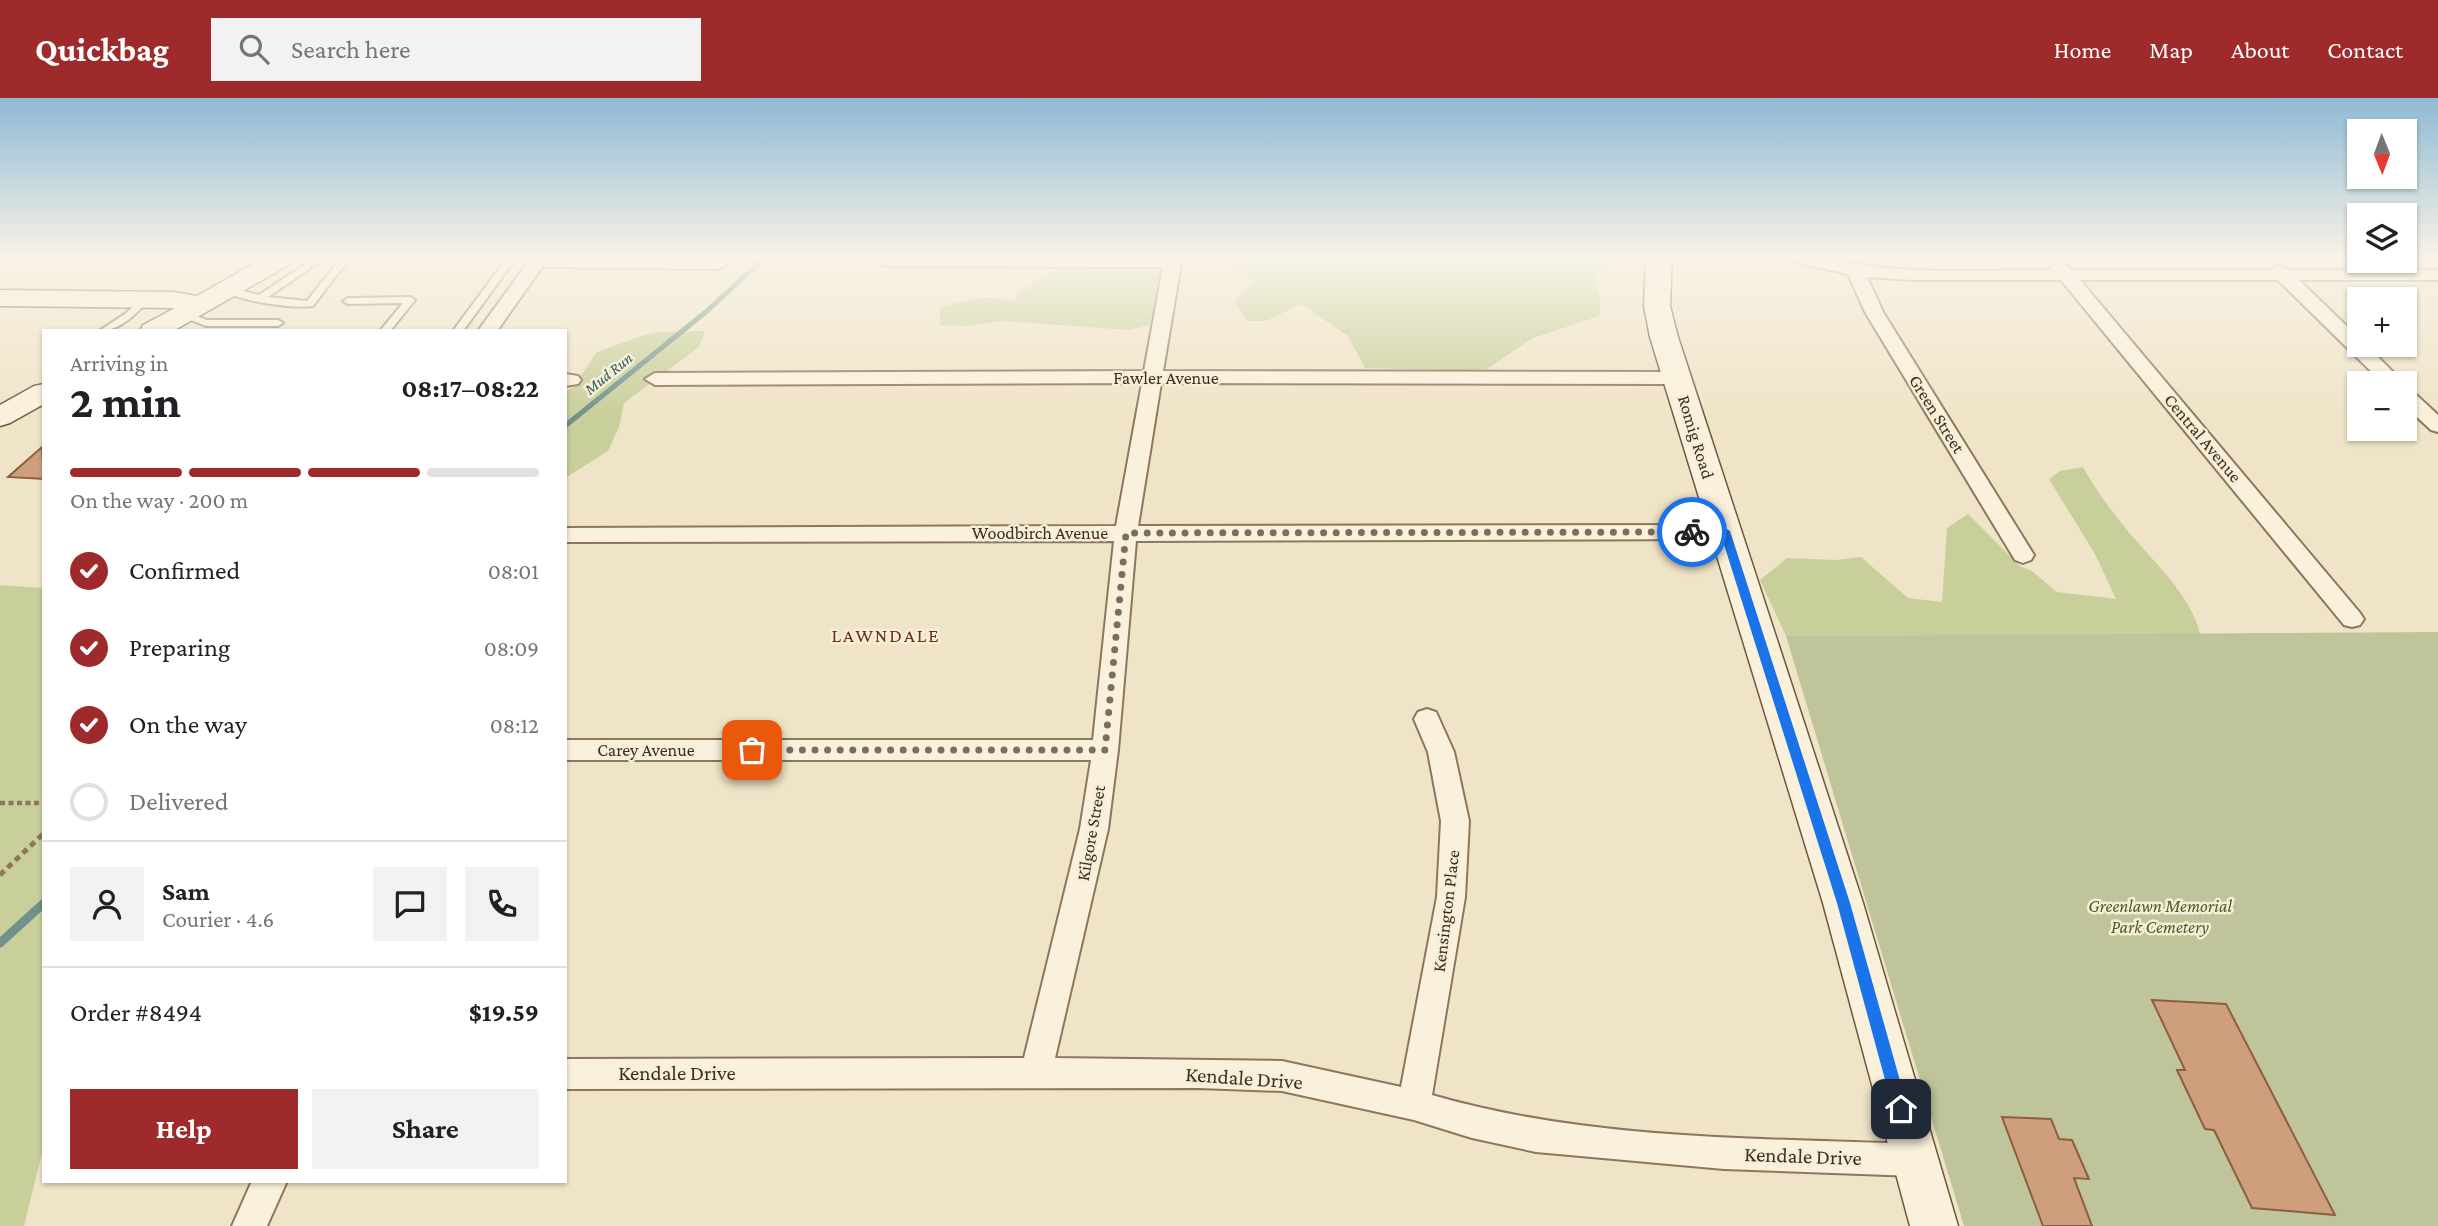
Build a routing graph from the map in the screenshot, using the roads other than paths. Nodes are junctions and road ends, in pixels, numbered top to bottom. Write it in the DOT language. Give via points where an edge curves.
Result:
graph roads {
  1 [pos="133,311"];
  2 [pos="176,311"];
  3 [pos="401,311"];
  4 [pos="473,311"];
  5 [pos="502,311"];
  6 [pos="1164,311"];
  7 [pos="1658,311"];
  8 [pos="1873,311"];
  9 [pos="2095,311"];
  10 [pos="2320,311"];
  11 [pos="196,318"];
  12 [pos="278,323"];
  13 [pos="107,329"];
  14 [pos="160,329"];
  15 [pos="387,329"];
  16 [pos="459,329"];
  17 [pos="488,329"];
  18 [pos="2382,371"];
  19 [pos="1152,378"];
  20 [pos="1677,378"];
  21 [pos="654,379"];
  22 [pos="42,394"];
  23 [pos="2417,406"];
  24 [pos="0,417"];
  25 [pos="2438,426"];
  26 [pos="1725,531"];
  27 [pos="1126,533"];
  28 [pos="567,535"];
  29 [pos="2023,555"];
  30 [pos="2352,619"];
  31 [pos="1427,719"];
  32 [pos="567,750"];
  33 [pos="1105,750"];
  34 [pos="1036,1073"];
  35 [pos="567,1074"];
  36 [pos="1414,1105"];
  37 [pos="1915,1160"];
  38 [pos="269,1183"];
  39 [pos="249,1226"];
  40 [pos="1934,1226"];
  1 -- 13 [label="lane"];
  2 -- 11 [label="street"];
  3 -- 15 [label="lane"];
  4 -- 16 [label="lane"];
  5 -- 17 [label="street"];
  6 -- 19 [label="street, Kilgore Street"];
  7 -- 20 [label="street, Romig Road"];
  8 -- 29 [label="street, Green Street"];
  9 -- 30 [label="street, Central Avenue"];
  10 -- 18 [label="street"];
  11 -- 12 [label="lane"];
  11 -- 14 [label="street"];
  19 -- 20 [label="street, Fawler Avenue"];
  19 -- 21 [label="street, Fawler Avenue"];
  19 -- 27 [label="street, Kilgore Street"];
  20 -- 26 [label="street, Romig Road"];
  22 -- 24 [label="street"];
  23 -- 25 [label="street"];
  26 -- 27 [label="street, Woodbirch Avenue"];
  26 -- 37 [label="street, Romig Road" via="1843,903"];
  27 -- 28 [label="street, Woodbirch Avenue"];
  27 -- 33 [label="street, Kilgore Street"];
  31 -- 36 [label="street, Kensington Place" via="1441,752 1455,821 1451,897"];
  32 -- 33 [label="street, Carey Avenue"];
  33 -- 34 [label="street, Kilgore Street" via="1083,881"];
  34 -- 35 [label="street, Kendale Drive"];
  34 -- 36 [label="street, Kendale Drive" via="1282,1076"];
  36 -- 37 [label="street, Kendale Drive" via="1536,1136 1724,1153"];
  37 -- 40 [label="street, Romig Road"];
  38 -- 39 [label="street"];
}
